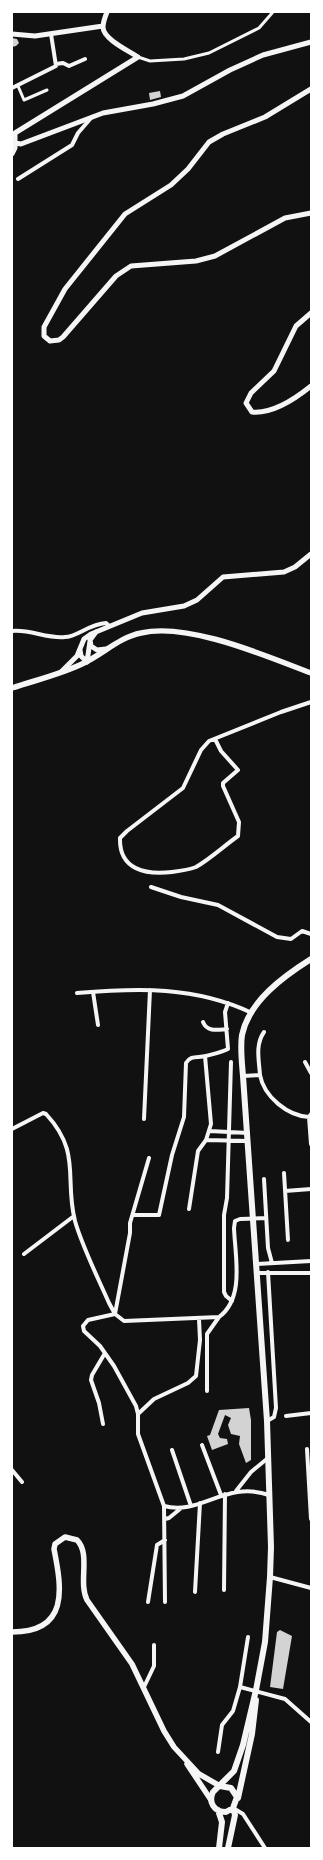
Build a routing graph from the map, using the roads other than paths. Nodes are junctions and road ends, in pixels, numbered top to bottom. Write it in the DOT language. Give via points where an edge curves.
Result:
graph roads {
  1 [pos="107,12"];
  2 [pos="273,12"];
  3 [pos="102,26"];
  4 [pos="12,34"];
  5 [pos="51,34"];
  6 [pos="311,42"];
  7 [pos="138,57"];
  8 [pos="85,59"];
  9 [pos="56,64"];
  10 [pos="18,86"];
  11 [pos="12,88"];
  12 [pos="311,89"];
  13 [pos="47,90"];
  14 [pos="92,116"];
  15 [pos="14,143"];
  16 [pos="12,154"];
  17 [pos="18,179"];
  18 [pos="311,213"];
  19 [pos="311,313"];
  20 [pos="311,386"];
  21 [pos="311,554"];
  22 [pos="109,626"];
  23 [pos="12,630"];
  24 [pos="97,632"];
  25 [pos="90,640"];
  26 [pos="80,649"];
  27 [pos="109,649"];
  28 [pos="87,662"];
  29 [pos="61,672"];
  30 [pos="311,673"];
  31 [pos="12,688"];
  32 [pos="311,702"];
  33 [pos="215,739"];
  34 [pos="150,887"];
  35 [pos="311,934"];
  36 [pos="311,958"];
  37 [pos="150,990"];
  38 [pos="93,992"];
  39 [pos="77,993"];
  40 [pos="228,1003"];
  41 [pos="252,1013"];
  42 [pos="203,1022"];
  43 [pos="98,1025"];
  44 [pos="227,1029"];
  45 [pos="264,1032"];
  46 [pos="206,1056"];
  47 [pos="231,1062"];
  48 [pos="305,1062"];
  49 [pos="311,1073"];
  50 [pos="260,1075"];
  51 [pos="243,1076"];
  52 [pos="310,1116"];
  53 [pos="144,1119"];
  54 [pos="12,1128"];
  55 [pos="210,1131"];
  56 [pos="229,1132"];
  57 [pos="248,1133"];
  58 [pos="206,1140"];
  59 [pos="229,1141"];
  60 [pos="248,1141"];
  61 [pos="311,1144"];
  62 [pos="149,1158"];
  63 [pos="284,1173"];
  64 [pos="264,1179"];
  65 [pos="311,1189"];
  66 [pos="285,1191"];
  67 [pos="189,1209"];
  68 [pos="133,1215"];
  69 [pos="74,1216"];
  70 [pos="266,1218"];
  71 [pos="254,1219"];
  72 [pos="288,1240"];
  73 [pos="24,1254"];
  74 [pos="311,1261"];
  75 [pos="273,1263"];
  76 [pos="257,1264"];
  77 [pos="268,1272"];
  78 [pos="275,1272"];
  79 [pos="257,1273"];
  80 [pos="311,1273"];
  81 [pos="232,1301"];
  82 [pos="115,1314"];
  83 [pos="219,1317"];
  84 [pos="199,1319"];
  85 [pos="106,1353"];
  86 [pos="207,1391"];
  87 [pos="311,1413"];
  88 [pos="138,1414"];
  89 [pos="286,1416"];
  90 [pos="267,1422"];
  91 [pos="103,1424"];
  92 [pos="202,1445"];
  93 [pos="307,1448"];
  94 [pos="172,1450"];
  95 [pos="268,1458"];
  96 [pos="12,1470"];
  97 [pos="22,1482"];
  98 [pos="236,1491"];
  99 [pos="223,1495"];
  100 [pos="269,1495"];
  101 [pos="200,1503"];
  102 [pos="164,1506"];
  103 [pos="191,1506"];
  104 [pos="180,1509"];
  105 [pos="165,1519"];
  106 [pos="311,1520"];
  107 [pos="165,1540"];
  108 [pos="270,1577"];
  109 [pos="311,1588"];
  110 [pos="224,1590"];
  111 [pos="195,1592"];
  112 [pos="148,1602"];
  113 [pos="165,1602"];
  114 [pos="12,1632"];
  115 [pos="248,1637"];
  116 [pos="154,1645"];
  117 [pos="240,1687"];
  118 [pos="144,1688"];
  119 [pos="256,1690"];
  120 [pos="311,1722"];
  121 [pos="218,1752"];
  122 [pos="185,1760"];
  123 [pos="220,1786"];
  124 [pos="211,1800"];
  125 [pos="237,1801"];
  126 [pos="233,1808"];
  127 [pos="218,1810"];
  128 [pos="219,1848"];
  129 [pos="228,1848"];
  130 [pos="265,1848"];
  1 -- 3 [label="street"];
  2 -- 7 [label="street" via="260,28 209,53 184,59 150,61"];
  3 -- 5 [label="street"];
  3 -- 7 [label="street" via="109,39"];
  4 -- 5 [label="street"];
  5 -- 9 [label="street"];
  6 -- 14 [label="street" via="263,55 183,96"];
  7 -- 15 [label="street" via="15,133"];
  8 -- 9 [label="street" via="69,66 63,63"];
  9 -- 10 [label="street"];
  10 -- 11 [label="street"];
  10 -- 13 [label="street" via="24,100"];
  12 -- 18 [label="street" via="265,117 209,142 188,169 171,185 125,214 65,289 44,327 44,336 50,341 63,337 116,276 131,266 196,261 215,256 285,218"];
  14 -- 15 [label="street" via="21,144"];
  14 -- 17 [label="street" via="72,145"];
  15 -- 16 [label="street"];
  19 -- 20 [label="street" via="296,326 274,371 251,393 246,402 252,412 259,413 285,404"];
  21 -- 22 [label="street" via="284,572 223,577 197,600 184,606 142,613"];
  22 -- 23 [label="street" via="106,623 96,624 64,638 24,629"];
  22 -- 24 [label="street"];
  24 -- 25 [label="street"];
  24 -- 26 [label="street" via="84,639"];
  25 -- 27 [label="street" via="91,646 97,650"];
  25 -- 28 [label="street"];
  26 -- 28 [label="street" via="80,656"];
  26 -- 29 [label="street" via="72,662"];
  27 -- 28 [label="main road"];
  27 -- 30 [label="main road" via="139,633 165,630 245,647"];
  28 -- 29 [label="main road"];
  29 -- 31 [label="main road"];
  32 -- 33 [label="street"];
  33 -- 33 [label="street" via="204,745 183,788 120,838 122,855 136,868 163,873 188,870 238,836 239,822 223,786 223,783 238,770 221,751"];
  34 -- 35 [label="street" via="218,905 277,937 291,938 302,931"];
  36 -- 41 [label="main road" via="272,988"];
  37 -- 38 [label="street"];
  37 -- 40 [label="street" via="192,994"];
  37 -- 53 [label="street"];
  38 -- 39 [label="street"];
  38 -- 43 [label="street"];
  40 -- 41 [label="street"];
  40 -- 44 [label="street" via="225,1012"];
  41 -- 51 [label="main road" via="242,1038"];
  42 -- 44 [label="street" via="208,1029"];
  44 -- 46 [label="street" via="228,1049"];
  45 -- 50 [label="street" via="258,1050"];
  46 -- 55 [label="street"];
  46 -- 68 [label="street" via="189,1058 186,1063 184,1117 172,1155 159,1215"];
  47 -- 56 [label="street"];
  48 -- 49 [label="street"];
  50 -- 51 [label="street"];
  50 -- 52 [label="street" via="266,1092 291,1114"];
  51 -- 57 [label="main road"];
  52 -- 61 [label="street"];
  54 -- 69 [label="street" via="43,1113 55,1125 65,1141 69,1154"];
  55 -- 56 [label="street"];
  55 -- 58 [label="street"];
  56 -- 57 [label="street"];
  56 -- 59 [label="street"];
  57 -- 60 [label="main road"];
  58 -- 59 [label="street"];
  58 -- 67 [label="street" via="198,1151"];
  59 -- 60 [label="street"];
  59 -- 81 [label="street" via="224,1215 224,1292"];
  60 -- 71 [label="main road"];
  62 -- 68 [label="street"];
  63 -- 66 [label="street"];
  64 -- 70 [label="street"];
  65 -- 66 [label="street"];
  66 -- 72 [label="street"];
  68 -- 82 [label="street"];
  69 -- 73 [label="street"];
  69 -- 82 [label="street"];
  70 -- 71 [label="street"];
  70 -- 75 [label="street" via="268,1248"];
  71 -- 76 [label="main road"];
  71 -- 81 [label="street" via="237,1220 234,1225 235,1287"];
  74 -- 75 [label="street"];
  75 -- 76 [label="street"];
  75 -- 78 [label="street"];
  76 -- 79 [label="main road"];
  77 -- 78 [label="street"];
  77 -- 79 [label="street"];
  77 -- 90 [label="street" via="276,1408 274,1417"];
  78 -- 80 [label="street"];
  79 -- 90 [label="main road"];
  81 -- 83 [label="street"];
  82 -- 84 [label="street" via="124,1321"];
  82 -- 85 [label="street" via="88,1320 83,1326 84,1331"];
  83 -- 84 [label="street"];
  83 -- 86 [label="street" via="207,1334"];
  84 -- 88 [label="street" via="200,1340 196,1376 154,1399"];
  85 -- 88 [label="street"];
  85 -- 91 [label="street" via="91,1380"];
  87 -- 89 [label="street"];
  88 -- 102 [label="street" via="138,1434"];
  90 -- 95 [label="main road"];
  92 -- 99 [label="street"];
  93 -- 106 [label="street"];
  94 -- 103 [label="street"];
  95 -- 98 [label="street" via="251,1472"];
  95 -- 100 [label="main road"];
  96 -- 97 [label="street"];
  98 -- 99 [label="street"];
  98 -- 100 [label="street"];
  99 -- 101 [label="street"];
  99 -- 110 [label="street"];
  100 -- 108 [label="main road"];
  101 -- 103 [label="street"];
  101 -- 111 [label="street"];
  102 -- 104 [label="street"];
  102 -- 105 [label="street"];
  103 -- 104 [label="street"];
  104 -- 105 [label="street"];
  105 -- 107 [label="street"];
  107 -- 112 [label="street" via="157,1545"];
  107 -- 113 [label="street"];
  108 -- 109 [label="street"];
  108 -- 119 [label="main road" via="265,1642"];
  114 -- 118 [label="main road" via="32,1630 53,1616 61,1591 55,1544 65,1537 74,1538 83,1548 84,1594 132,1664"];
  115 -- 117 [label="street"];
  116 -- 118 [label="street" via="154,1666"];
  117 -- 119 [label="street"];
  117 -- 121 [label="street" via="233,1711 222,1725"];
  118 -- 122 [label="main road" via="164,1731"];
  119 -- 120 [label="street" via="285,1698"];
  119 -- 123 [label="main road" via="237,1764"];
  119 -- 125 [label="main road" via="252,1734"];
  122 -- 123 [label="main road" via="199,1774"];
  122 -- 124 [label="main road"];
  123 -- 124 [label="main road" via="212,1792"];
  123 -- 125 [label="main road" via="228,1786 234,1790"];
  124 -- 127 [label="main road"];
  125 -- 126 [label="main road"];
  126 -- 127 [label="main road" via="226,1812"];
  126 -- 129 [label="main road"];
  126 -- 130 [label="street" via="243,1814"];
  127 -- 128 [label="main road" via="222,1822"];
}
